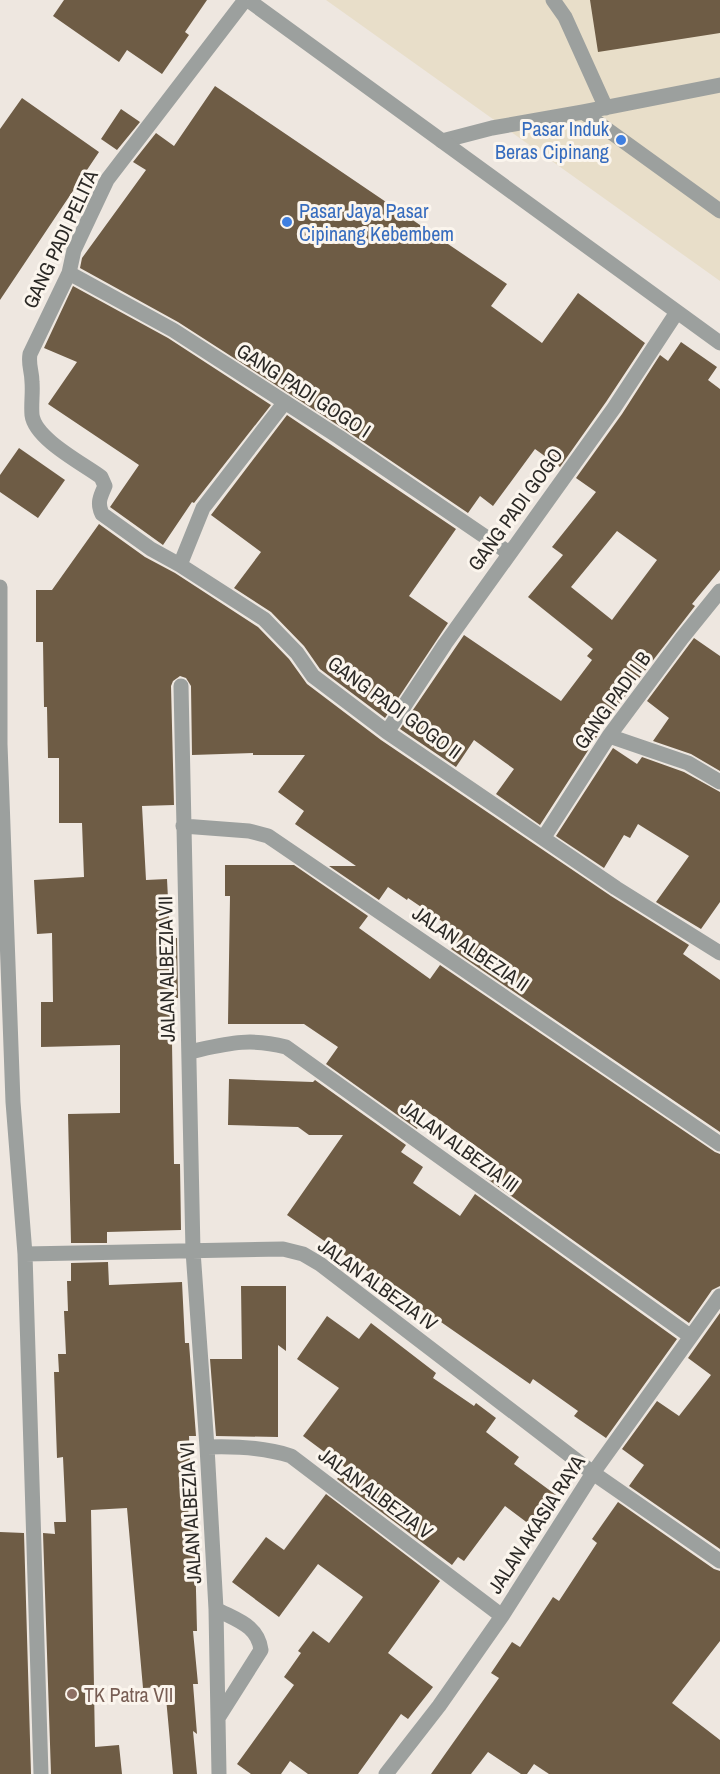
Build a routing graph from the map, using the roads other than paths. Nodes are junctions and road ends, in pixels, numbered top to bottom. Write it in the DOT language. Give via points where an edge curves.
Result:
graph roads {
  1 [pos="247,0"];
  2 [pos="553,0"];
  3 [pos="720,85"];
  4 [pos="606,108"];
  5 [pos="583,112"];
  6 [pos="442,141"];
  7 [pos="720,211"];
  8 [pos="69,273"];
  9 [pos="677,312"];
  10 [pos="720,343"];
  11 [pos="285,402"];
  12 [pos="36,428"];
  13 [pos="509,553"];
  14 [pos="180,565"];
  15 [pos="0,587"];
  16 [pos="720,591"];
  17 [pos="181,686"];
  18 [pos="387,732"];
  19 [pos="609,736"];
  20 [pos="720,782"];
  21 [pos="183,826"];
  22 [pos="544,837"];
  23 [pos="718,951"];
  24 [pos="189,1052"];
  25 [pos="720,1144"];
  26 [pos="193,1251"];
  27 [pos="25,1254"];
  28 [pos="720,1296"];
  29 [pos="690,1336"];
  30 [pos="207,1447"];
  31 [pos="594,1473"];
  32 [pos="717,1553"];
  33 [pos="216,1609"];
  34 [pos="502,1616"];
  35 [pos="218,1718"];
  36 [pos="41,1774"];
  37 [pos="219,1774"];
  38 [pos="386,1774"];
  1 -- 6 [label="street"];
  1 -- 8 [label="street, GANG PADI PELITA" via="107,180 75,249"];
  2 -- 4 [label="street" via="565,17"];
  3 -- 4 [label="street"];
  4 -- 5 [label="street"];
  5 -- 6 [label="street"];
  5 -- 7 [label="street"];
  6 -- 9 [label="street"];
  8 -- 11 [label="street, GANG PADI GOGO I" via="173,330"];
  8 -- 12 [label="street, GANG PADI PELITA" via="30,354 32,416"];
  9 -- 10 [label="street"];
  9 -- 13 [label="street, GANG PADI GOGO" via="614,408"];
  11 -- 13 [label="street, GANG PADI GOGO I"];
  11 -- 14 [label="street" via="203,508"];
  12 -- 14 [label="street, GANG PADI GOGO II" via="101,477 105,486 99,498 102,514"];
  13 -- 18 [label="street, GANG PADI GOGO"];
  14 -- 18 [label="street, GANG PADI GOGO II" via="264,619 313,676"];
  15 -- 27 [label="street" via="0,744 13,1102"];
  16 -- 19 [label="street, GANG PADI I B"];
  17 -- 21 [label="street, JALAN ALBEZIA VII"];
  18 -- 22 [label="street, GANG PADI GOGO II"];
  19 -- 20 [label="street" via="688,763"];
  19 -- 22 [label="street, GANG PADI I B"];
  21 -- 24 [label="street, JALAN ALBEZIA VII"];
  21 -- 25 [label="street, JALAN ALBEZIA II" via="268,836"];
  22 -- 23 [label="street, GANG PADI GOGO II" via="616,888"];
  24 -- 26 [label="street, JALAN ALBEZIA VII"];
  24 -- 29 [label="street, JALAN ALBEZIA III" via="242,1041 286,1047"];
  26 -- 27 [label="street, JALAN ALBEZIA IV"];
  26 -- 30 [label="street, JALAN ALBEZIA VI"];
  26 -- 31 [label="street, JALAN ALBEZIA IV" via="283,1249 303,1254"];
  27 -- 36 [label="street"];
  28 -- 29 [label="street, JALAN AKASIA RAYA"];
  29 -- 31 [label="street, JALAN AKASIA RAYA"];
  30 -- 33 [label="street, JALAN ALBEZIA VI"];
  30 -- 34 [label="street, JALAN ALBEZIA V" via="263,1449 291,1456"];
  31 -- 32 [label="street, JALAN ALBEZIA IV"];
  31 -- 34 [label="street, JALAN AKASIA RAYA"];
  33 -- 35 [label="street, JALAN ALBEZIA VI"];
  33 -- 35 [label="street" via="253,1629 260,1638 261,1650"];
  34 -- 38 [label="street, JALAN AKASIA RAYA"];
  35 -- 37 [label="street, JALAN ALBEZIA VI"];
}
